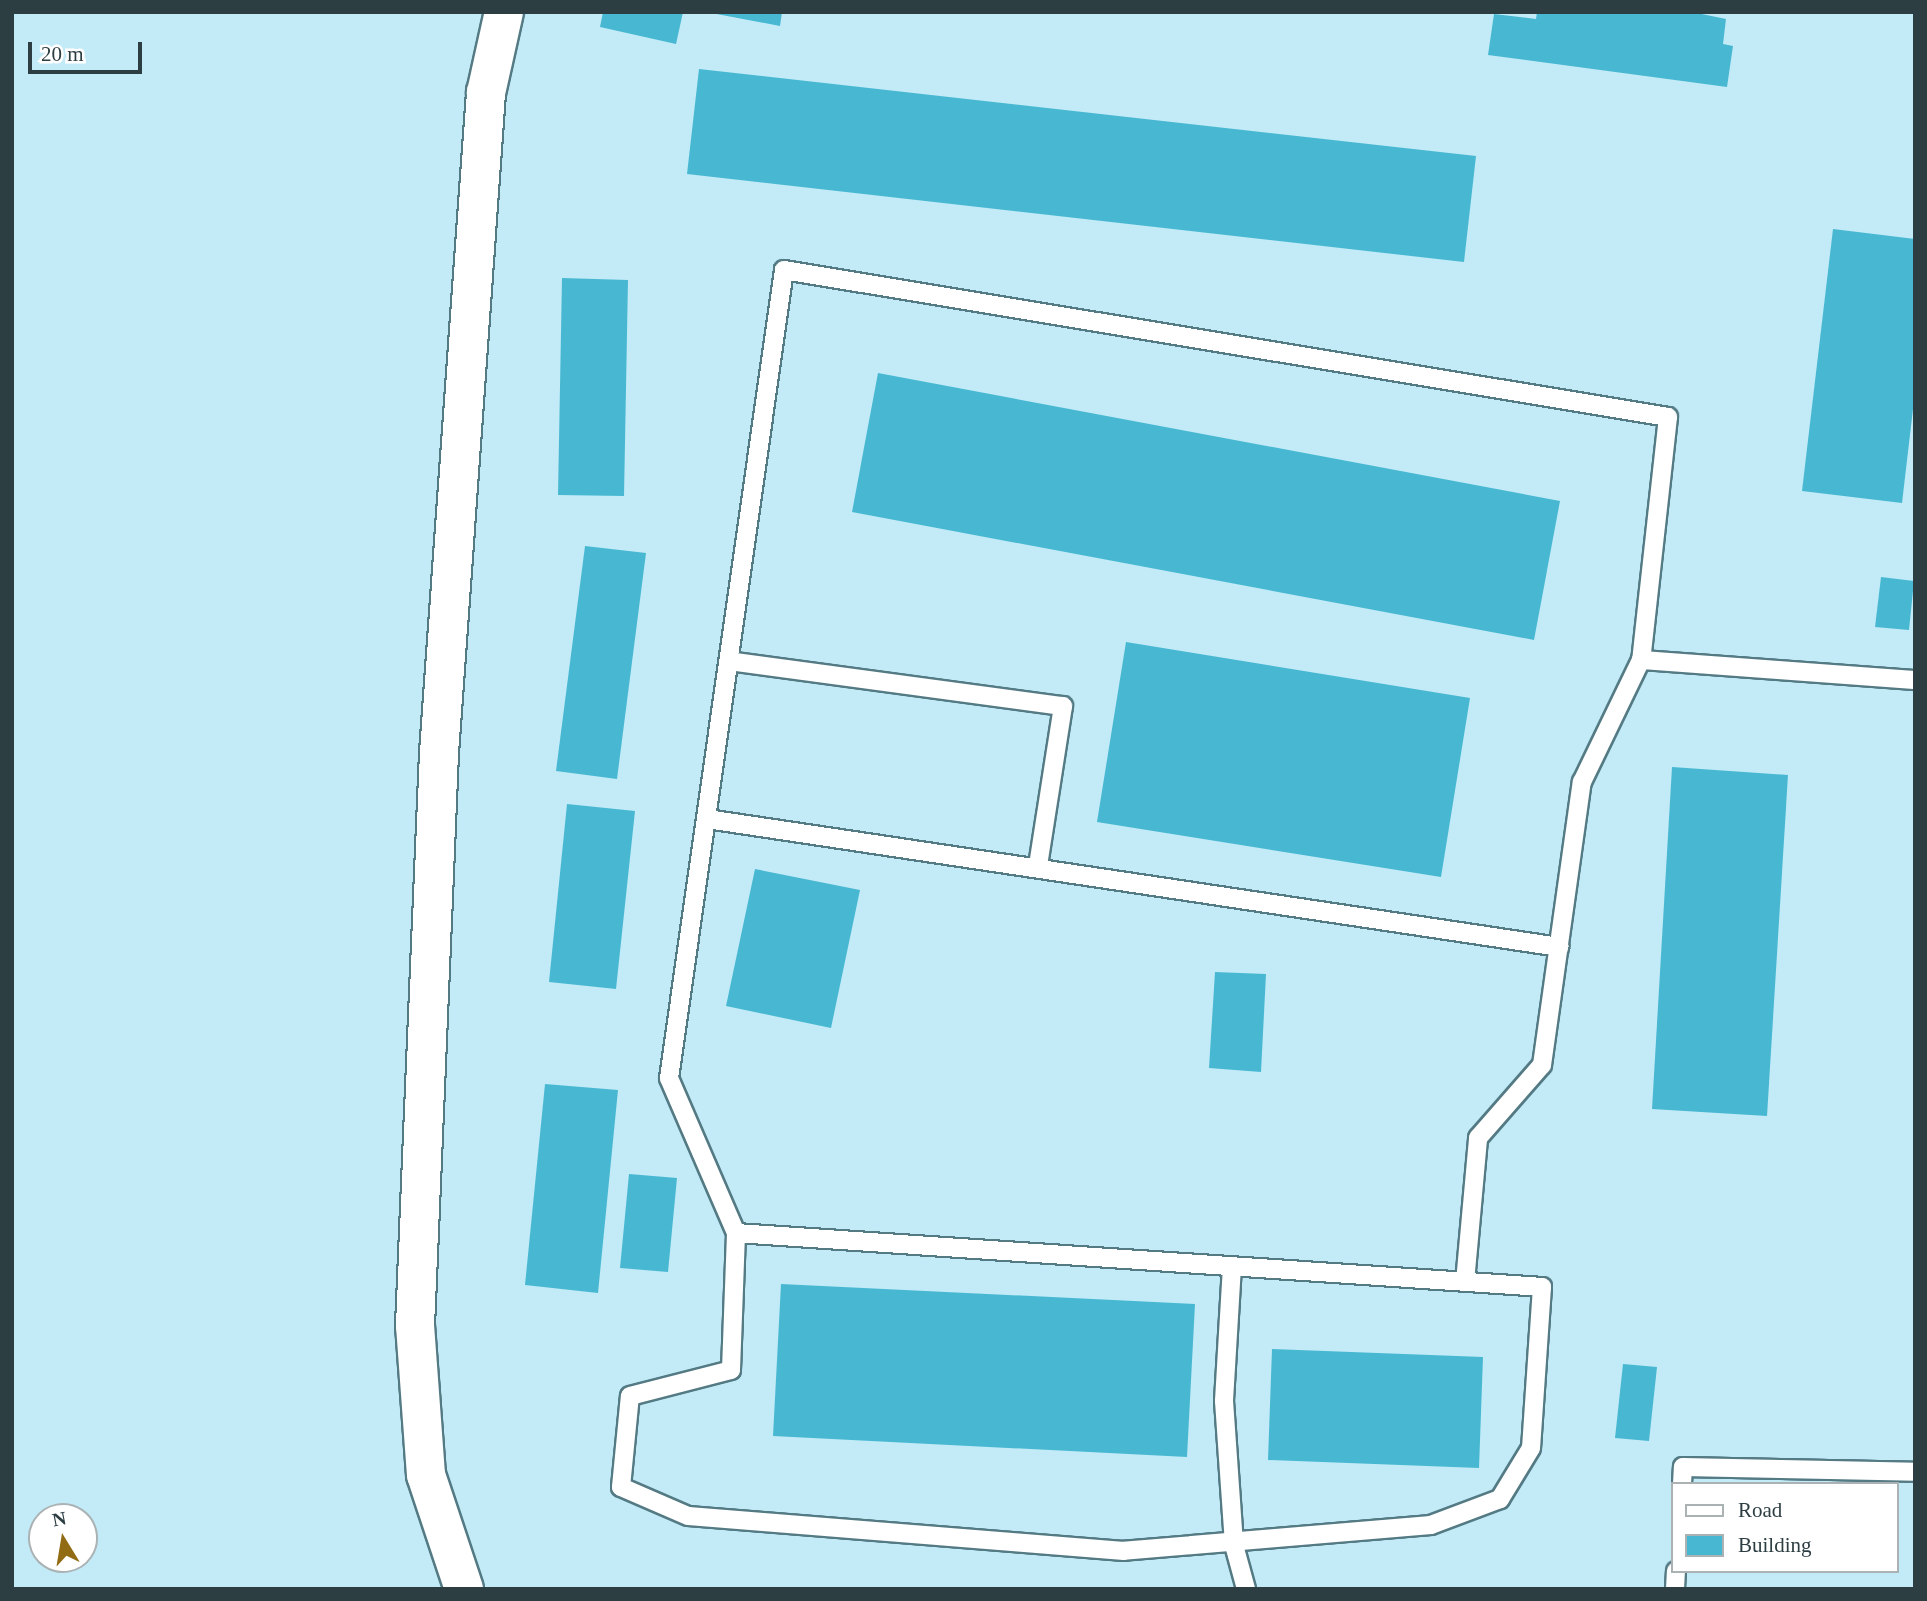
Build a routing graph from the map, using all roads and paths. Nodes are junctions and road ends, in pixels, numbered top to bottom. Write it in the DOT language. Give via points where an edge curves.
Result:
graph roads {
  1 [pos="504,12"];
  2 [pos="1641,660"];
  3 [pos="729,661"];
  4 [pos="1915,680"];
  5 [pos="707,819"];
  6 [pos="1038,866"];
  7 [pos="1559,947"];
  8 [pos="736,1233"];
  9 [pos="1232,1266"];
  10 [pos="1465,1282"];
  11 [pos="1915,1472"];
  12 [pos="1682,1482"];
  13 [pos="1234,1545"];
  14 [pos="464,1589"];
  15 [pos="1246,1589"];
  1 -- 14 [label="street" via="485,93 440,739 415,1326 426,1475"];
  2 -- 3 [label="lane" via="1668,417 784,270"];
  2 -- 4 [label="lane"];
  2 -- 7 [label="lane" via="1582,782"];
  3 -- 5 [label="lane"];
  3 -- 6 [label="lane" via="1063,706"];
  5 -- 6 [label="lane"];
  5 -- 8 [label="lane" via="669,1078"];
  6 -- 7 [label="lane"];
  7 -- 10 [label="lane" via="1542,1065 1478,1138"];
  8 -- 9 [label="lane"];
  8 -- 13 [label="lane" via="731,1370 630,1396 621,1487 688,1516 1124,1551"];
  9 -- 10 [label="lane"];
  9 -- 13 [label="lane" via="1224,1401"];
  10 -- 13 [label="lane" via="1542,1287 1531,1448 1500,1499 1431,1525"];
  11 -- 12 [label="lane" via="1683,1466"];
  13 -- 15 [label="lane"];
}
